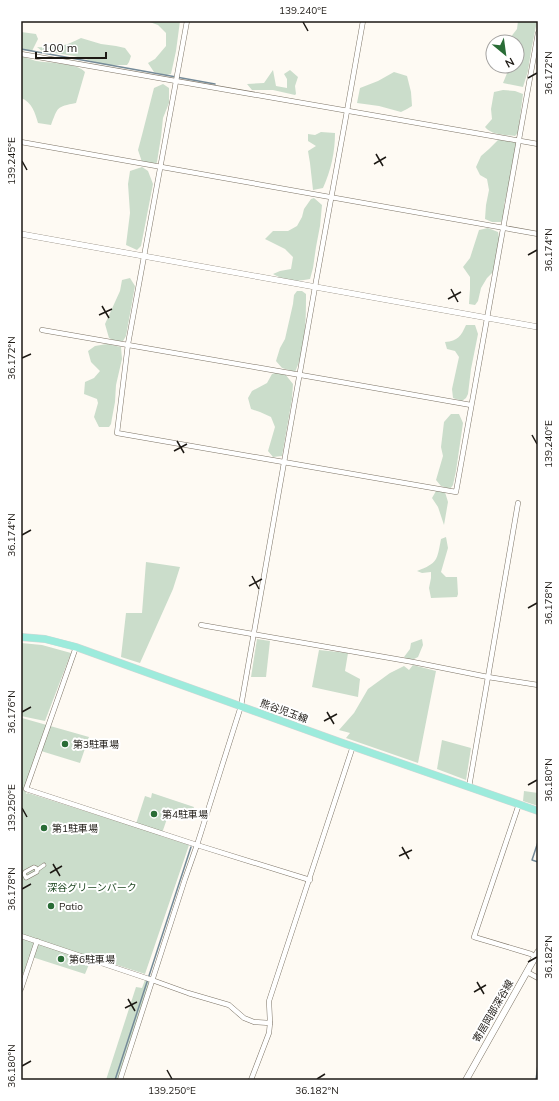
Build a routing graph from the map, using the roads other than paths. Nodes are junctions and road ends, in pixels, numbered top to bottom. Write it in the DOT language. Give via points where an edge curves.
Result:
graph roads {
  1 [pos="187,21"];
  2 [pos="363,21"];
  3 [pos="538,33"];
  4 [pos="21,54"];
  5 [pos="176,81"];
  6 [pos="348,111"];
  7 [pos="519,141"];
  8 [pos="21,142"];
  9 [pos="538,144"];
  10 [pos="161,167"];
  11 [pos="331,197"];
  12 [pos="503,228"];
  13 [pos="21,234"];
  14 [pos="538,234"];
  15 [pos="144,256"];
  16 [pos="315,287"];
  17 [pos="487,318"];
  18 [pos="538,327"];
  19 [pos="42,330"];
  20 [pos="128,344"];
  21 [pos="299,376"];
  22 [pos="471,405"];
  23 [pos="284,462"];
  24 [pos="518,503"];
  25 [pos="201,625"];
  26 [pos="254,634"];
  27 [pos="21,637"];
  28 [pos="76,647"];
  29 [pos="488,677"];
  30 [pos="538,685"];
  31 [pos="241,706"];
  32 [pos="353,746"];
  33 [pos="469,787"];
  34 [pos="519,804"];
  35 [pos="538,811"];
  36 [pos="197,845"];
  37 [pos="27,865"];
  38 [pos="44,865"];
  39 [pos="29,870"];
  40 [pos="37,870"];
  41 [pos="23,875"];
  42 [pos="310,880"];
  43 [pos="21,936"];
  44 [pos="37,941"];
  45 [pos="537,955"];
  46 [pos="527,972"];
  47 [pos="538,978"];
  48 [pos="152,980"];
  49 [pos="21,989"];
  50 [pos="270,1023"];
  51 [pos="120,1080"];
  52 [pos="251,1080"];
  53 [pos="466,1080"];
  1 -- 5 [label="street"];
  2 -- 6 [label="street"];
  3 -- 7 [label="street"];
  4 -- 5 [label="street"];
  5 -- 6 [label="street"];
  5 -- 10 [label="street"];
  6 -- 7 [label="street"];
  6 -- 11 [label="street"];
  7 -- 9 [label="street"];
  7 -- 12 [label="street"];
  8 -- 10 [label="street"];
  10 -- 11 [label="street"];
  10 -- 15 [label="street"];
  11 -- 12 [label="street"];
  11 -- 16 [label="street"];
  12 -- 14 [label="street"];
  12 -- 17 [label="street"];
  13 -- 15 [label="street"];
  15 -- 16 [label="street"];
  15 -- 20 [label="street"];
  16 -- 17 [label="street"];
  16 -- 21 [label="street"];
  17 -- 18 [label="street"];
  17 -- 22 [label="street"];
  19 -- 20 [label="street"];
  20 -- 21 [label="street"];
  20 -- 23 [label="street" via="117,433"];
  21 -- 22 [label="street"];
  21 -- 23 [label="street"];
  22 -- 23 [label="street" via="456,492"];
  23 -- 26 [label="street"];
  24 -- 29 [label="street"];
  25 -- 26 [label="street"];
  26 -- 29 [label="street"];
  26 -- 31 [label="street"];
  27 -- 28 [label="main road, 熊谷児玉線" via="45,639"];
  28 -- 31 [label="main road, 熊谷児玉線"];
  28 -- 36 [label="street" via="26,789"];
  29 -- 30 [label="street"];
  29 -- 33 [label="street"];
  31 -- 32 [label="main road, 熊谷児玉線"];
  31 -- 36 [label="street"];
  32 -- 33 [label="main road, 熊谷児玉線"];
  32 -- 42 [label="street"];
  33 -- 34 [label="main road, 熊谷児玉線"];
  34 -- 35 [label="main road, 熊谷児玉線"];
  34 -- 45 [label="street" via="474,937"];
  36 -- 42 [label="street"];
  36 -- 48 [label="street"];
  37 -- 39 [label="street"];
  38 -- 40 [label="street"];
  39 -- 40 [label="street" via="34,867"];
  39 -- 41 [label="street"];
  40 -- 41 [label="street" via="26,878"];
  42 -- 50 [label="street" via="269,1001"];
  43 -- 44 [label="street"];
  44 -- 48 [label="street"];
  44 -- 49 [label="street"];
  45 -- 46 [label="main road, 寄居岡部深谷線"];
  46 -- 47 [label="street"];
  46 -- 53 [label="main road, 寄居岡部深谷線"];
  48 -- 50 [label="street" via="229,1005 244,1018 254,1022"];
  48 -- 51 [label="street"];
  50 -- 52 [label="street" via="269,1033"];
}
